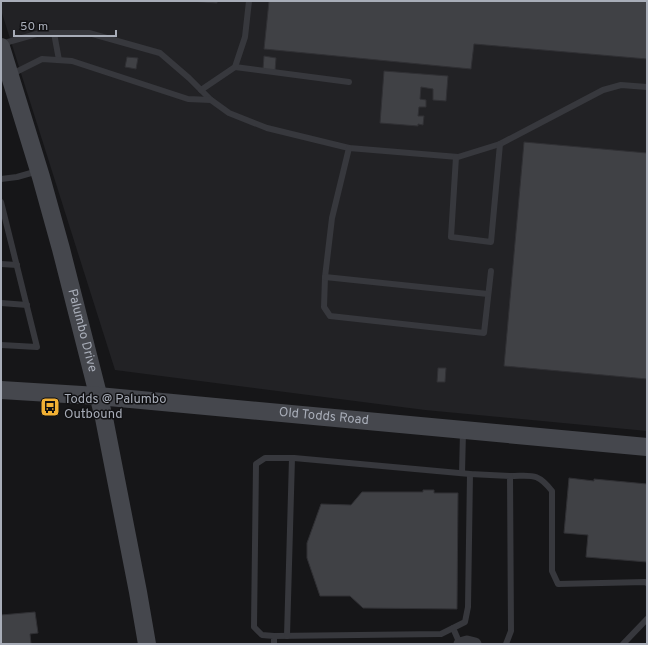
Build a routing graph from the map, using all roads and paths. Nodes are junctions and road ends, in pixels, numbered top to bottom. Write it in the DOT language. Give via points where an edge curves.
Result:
graph roads {
  1 [pos="249,1"];
  2 [pos="54,33"];
  3 [pos="1,45"];
  4 [pos="59,60"];
  5 [pos="235,67"];
  6 [pos="11,75"];
  7 [pos="349,82"];
  8 [pos="647,87"];
  9 [pos="201,90"];
  10 [pos="210,100"];
  11 [pos="500,144"];
  12 [pos="349,148"];
  13 [pos="456,157"];
  14 [pos="40,170"];
  15 [pos="1,179"];
  16 [pos="1,202"];
  17 [pos="3,222"];
  18 [pos="1,264"];
  19 [pos="17,265"];
  20 [pos="491,271"];
  21 [pos="325,277"];
  22 [pos="488,294"];
  23 [pos="1,303"];
  24 [pos="27,305"];
  25 [pos="1,345"];
  26 [pos="1,390"];
  27 [pos="98,396"];
  28 [pos="463,430"];
  29 [pos="647,447"];
  30 [pos="292,458"];
  31 [pos="462,473"];
  32 [pos="470,474"];
  33 [pos="510,476"];
  34 [pos="647,583"];
  35 [pos="647,619"];
  36 [pos="453,628"];
  37 [pos="274,636"];
  38 [pos="287,636"];
  39 [pos="147,644"];
  40 [pos="274,644"];
  41 [pos="460,644"];
  42 [pos="475,644"];
  43 [pos="506,644"];
  44 [pos="623,644"];
  1 -- 5 [label="lane" via="245,37"];
  2 -- 3 [label="lane" via="40,33"];
  2 -- 4 [label="lane"];
  2 -- 9 [label="lane" via="89,33 160,53"];
  3 -- 6 [label="main road, Palumbo Drive"];
  4 -- 6 [label="lane" via="42,59"];
  4 -- 10 [label="lane" via="72,61 188,99"];
  5 -- 7 [label="lane"];
  5 -- 9 [label="lane"];
  6 -- 14 [label="main road, Palumbo Drive"];
  8 -- 11 [label="lane" via="621,85 604,90"];
  9 -- 10 [label="lane"];
  10 -- 12 [label="lane" via="230,113 267,128"];
  11 -- 13 [label="lane"];
  11 -- 13 [label="lane" via="491,242 451,237"];
  12 -- 13 [label="lane"];
  12 -- 21 [label="lane" via="332,218"];
  14 -- 15 [label="lane"];
  14 -- 27 [label="main road, Palumbo Drive"];
  16 -- 17 [label="lane"];
  17 -- 19 [label="lane"];
  18 -- 19 [label="lane"];
  19 -- 24 [label="lane"];
  20 -- 22 [label="lane"];
  21 -- 22 [label="lane"];
  21 -- 22 [label="lane" via="324,307 330,316 484,333"];
  23 -- 24 [label="lane"];
  24 -- 25 [label="lane" via="37,347"];
  26 -- 27 [label="main road, Old Todds Road"];
  27 -- 28 [label="main road, Old Todds Road"];
  27 -- 39 [label="main road, Palumbo Drive" via="122,505"];
  28 -- 29 [label="main road, Old Todds Road"];
  28 -- 31 [label="lane"];
  30 -- 31 [label="lane"];
  30 -- 37 [label="lane" via="265,458 256,464 254,627 262,635"];
  30 -- 38 [label="lane"];
  31 -- 32 [label="lane"];
  32 -- 33 [label="lane"];
  32 -- 36 [label="lane" via="468,607 464,622"];
  33 -- 34 [label="lane" via="537,477 552,491 552,571 558,584"];
  33 -- 43 [label="lane" via="511,631"];
  35 -- 44 [label="lane"];
  36 -- 38 [label="lane" via="442,634"];
  36 -- 41 [label="lane"];
  37 -- 38 [label="lane"];
  37 -- 40 [label="lane"];
  41 -- 42 [label="street"];
}
